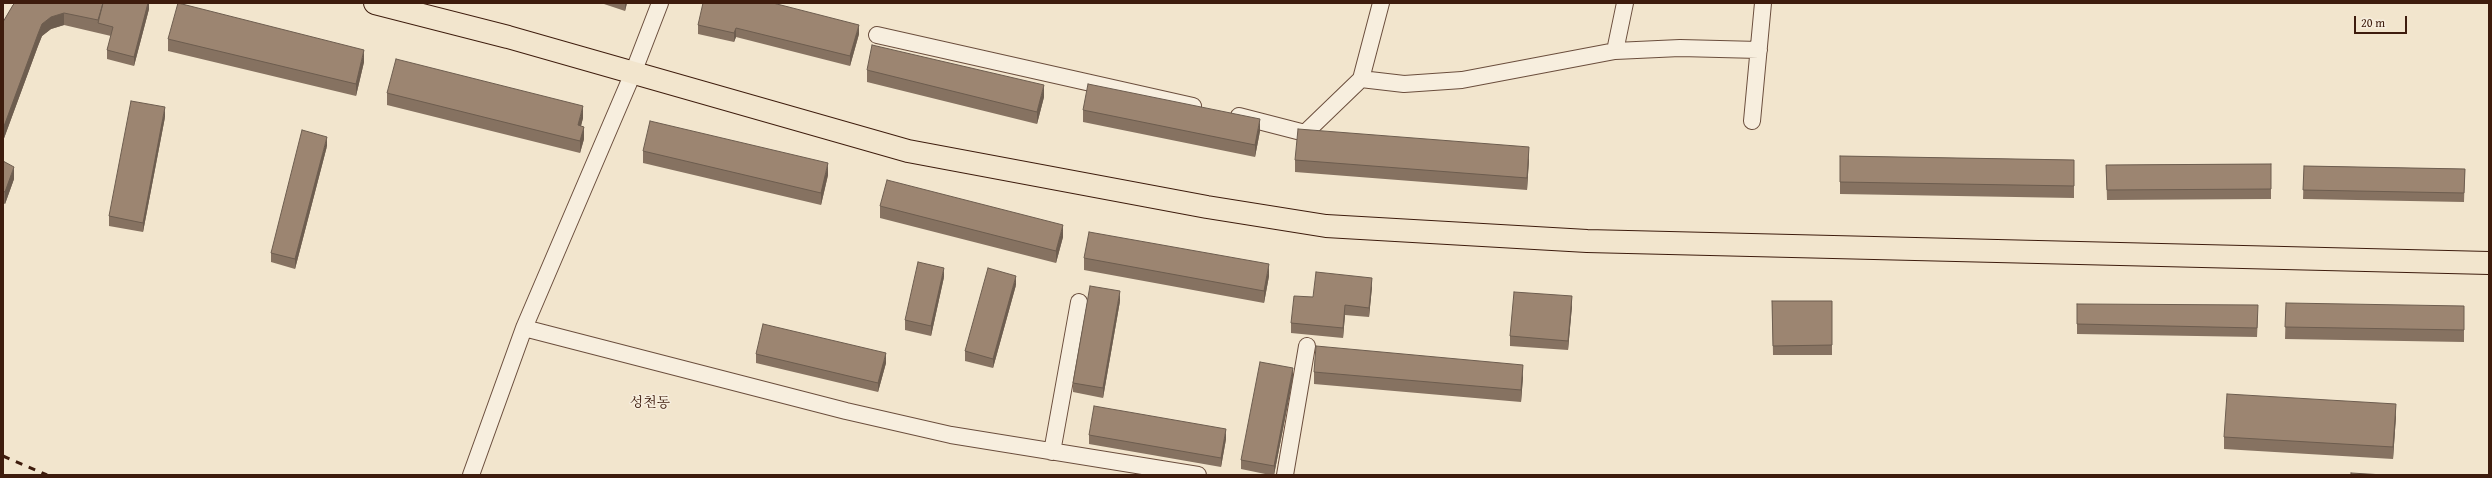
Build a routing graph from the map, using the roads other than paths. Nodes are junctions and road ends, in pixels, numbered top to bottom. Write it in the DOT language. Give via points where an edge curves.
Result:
graph roads {
  1 [pos="375,3"];
  2 [pos="660,3"];
  3 [pos="1380,3"];
  4 [pos="1625,3"];
  5 [pos="1763,3"];
  6 [pos="877,35"];
  7 [pos="1759,50"];
  8 [pos="1615,51"];
  9 [pos="633,73"];
  10 [pos="1361,79"];
  11 [pos="1752,121"];
  12 [pos="2489,263"];
  13 [pos="1079,302"];
  14 [pos="524,328"];
  15 [pos="1307,346"];
  16 [pos="1052,452"];
  17 [pos="471,475"];
  18 [pos="1198,475"];
  19 [pos="1285,475"];
  1 -- 9 [label="main road" via="508,37"];
  2 -- 9 [label="street"];
  3 -- 10 [label="street"];
  4 -- 8 [label="street"];
  5 -- 7 [label="street"];
  6 -- 10 [label="street" via="1305,133"];
  7 -- 8 [label="street" via="1680,48"];
  7 -- 11 [label="street"];
  8 -- 10 [label="street" via="1462,80 1404,84"];
  9 -- 12 [label="main road" via="908,152 1207,207 1326,226 1587,241"];
  9 -- 14 [label="street"];
  13 -- 16 [label="street"];
  14 -- 16 [label="street" via="846,412 951,436"];
  14 -- 17 [label="street"];
  15 -- 19 [label="street"];
  16 -- 18 [label="street"];
}
